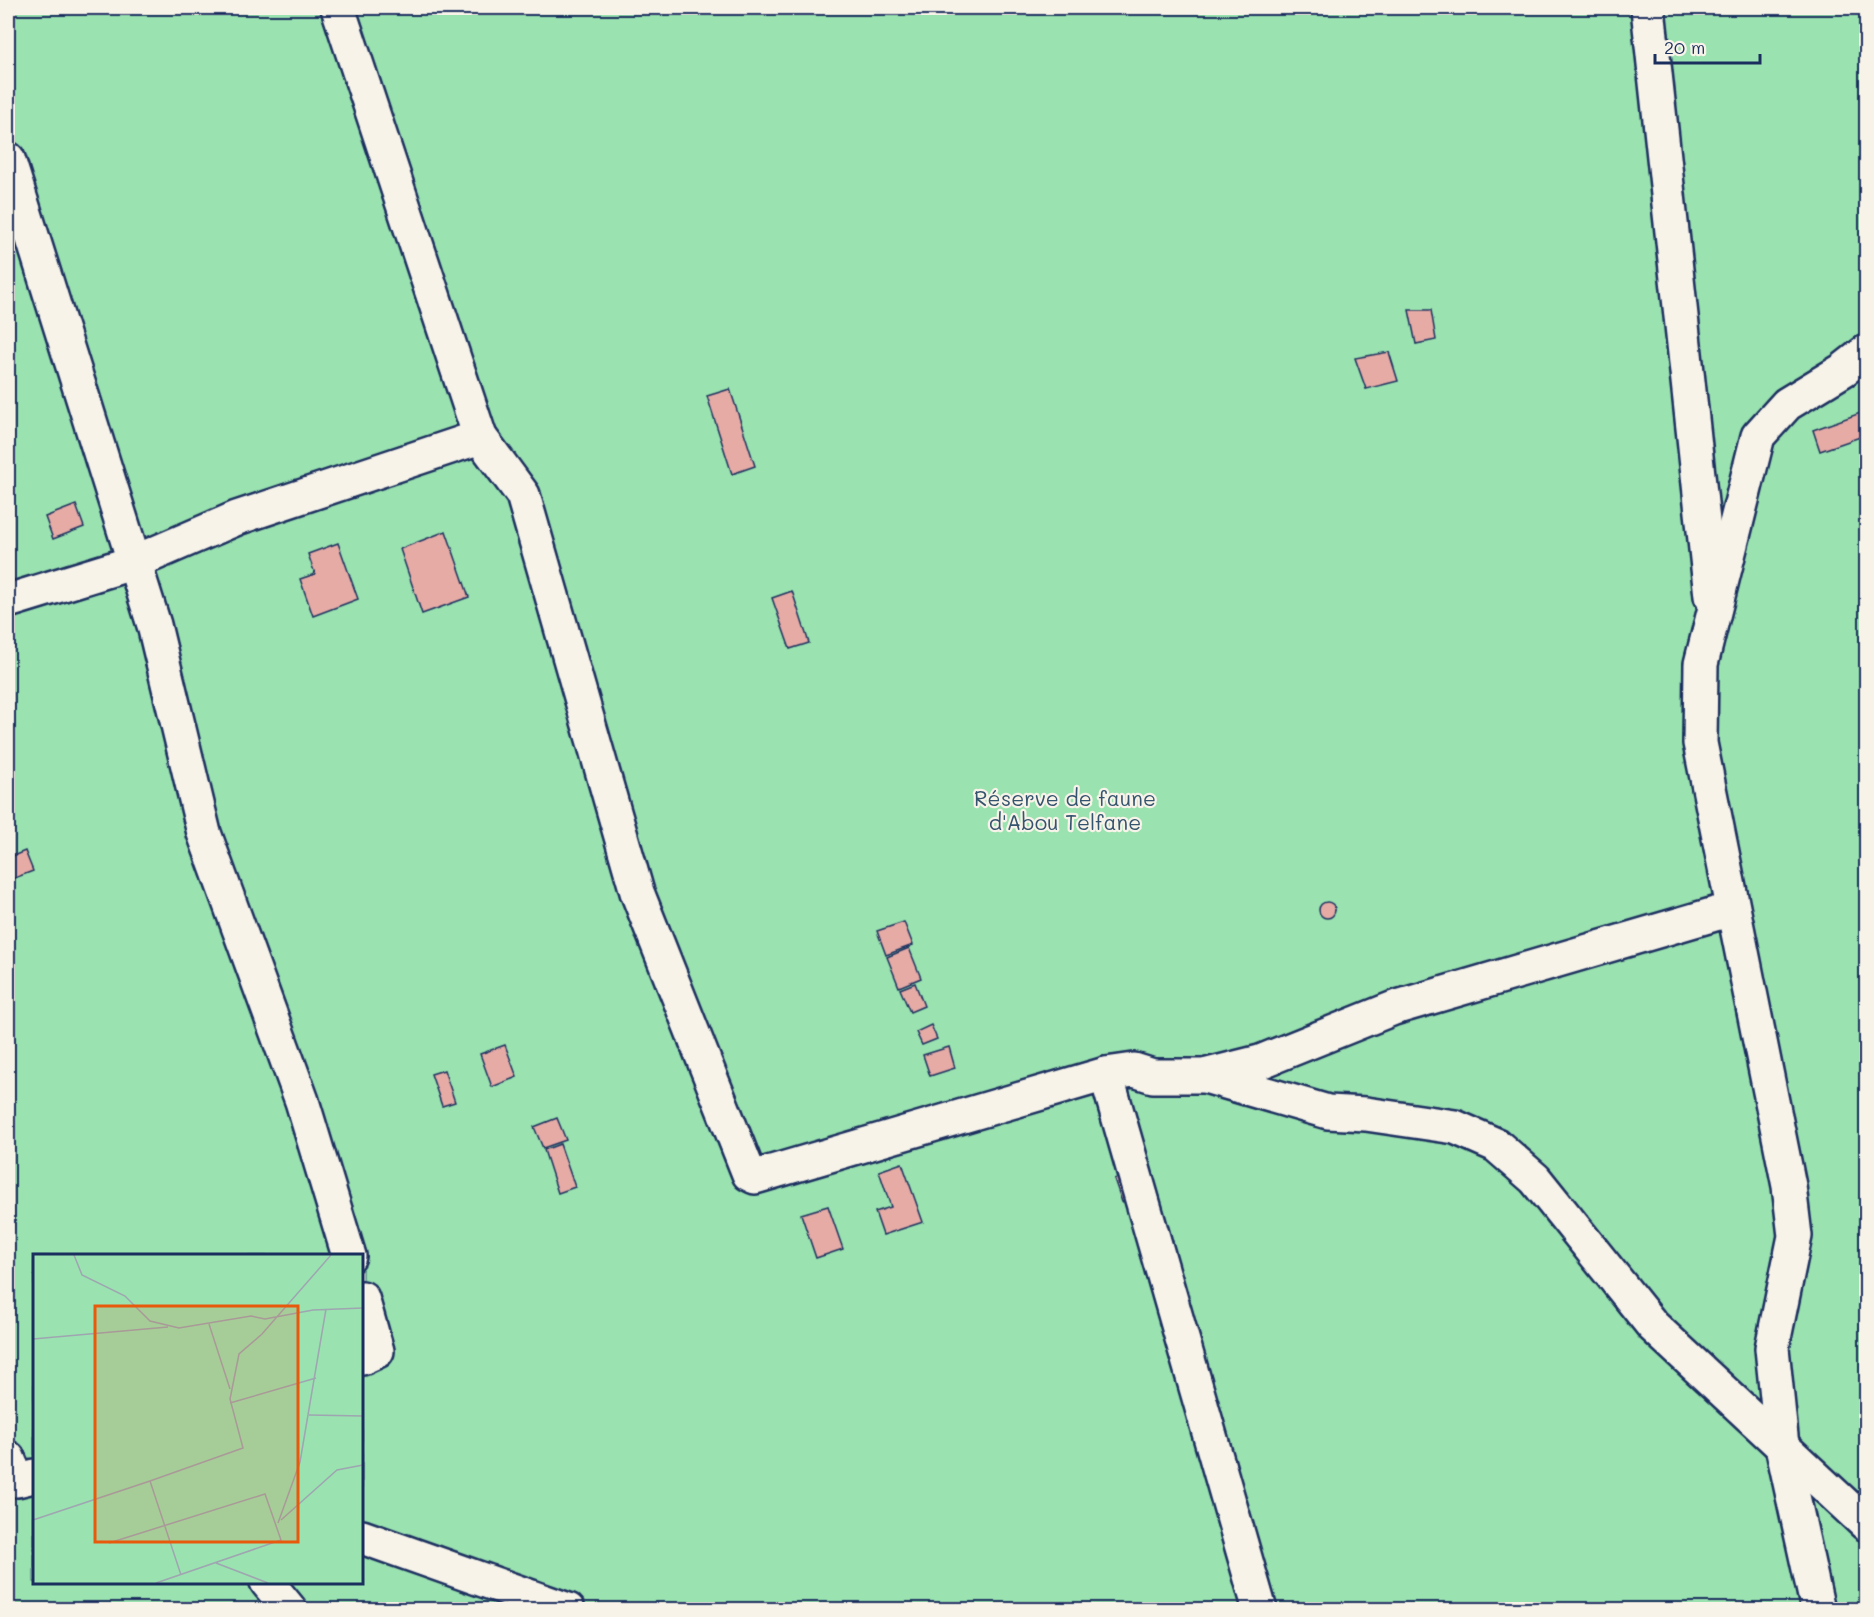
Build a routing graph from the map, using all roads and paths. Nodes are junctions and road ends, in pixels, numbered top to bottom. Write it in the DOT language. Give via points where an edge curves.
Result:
graph roads {
  1 [pos="338,8"];
  2 [pos="1648,8"];
  3 [pos="8,159"];
  4 [pos="1866,352"];
  5 [pos="480,437"];
  6 [pos="135,562"];
  7 [pos="8,601"];
  8 [pos="1713,618"];
  9 [pos="1732,909"];
  10 [pos="1106,1074"];
  11 [pos="1204,1076"];
  12 [pos="348,1254"];
  13 [pos="363,1302"];
  14 [pos="363,1358"];
  15 [pos="1782,1446"];
  16 [pos="8,1458"];
  17 [pos="33,1476"];
  18 [pos="1866,1524"];
  19 [pos="363,1537"];
  20 [pos="269,1584"];
  21 [pos="290,1610"];
  22 [pos="568,1610"];
  23 [pos="1260,1610"];
  24 [pos="1818,1610"];
  1 -- 5 [label="street"];
  2 -- 8 [label="street"];
  3 -- 6 [label="street"];
  4 -- 8 [label="street" via="1787,404 1758,435"];
  5 -- 6 [label="street" via="237,518"];
  5 -- 10 [label="street" via="523,495 637,892 748,1174 768,1175"];
  6 -- 7 [label="street"];
  6 -- 12 [label="street" via="204,832 302,1101"];
  8 -- 9 [label="street" via="1701,664 1700,743"];
  9 -- 11 [label="street" via="1394,1008 1260,1062"];
  9 -- 15 [label="street" via="1796,1236 1772,1348"];
  10 -- 11 [label="street" via="1134,1070 1153,1076"];
  10 -- 23 [label="street"];
  11 -- 15 [label="street" via="1328,1113 1366,1114 1455,1127 1496,1145 1535,1179 1653,1326"];
  13 -- 14 [label="street" via="377,1351"];
  15 -- 18 [label="street"];
  15 -- 24 [label="street"];
  16 -- 17 [label="street" via="17,1480"];
  19 -- 22 [label="street"];
  20 -- 21 [label="street"];
}
